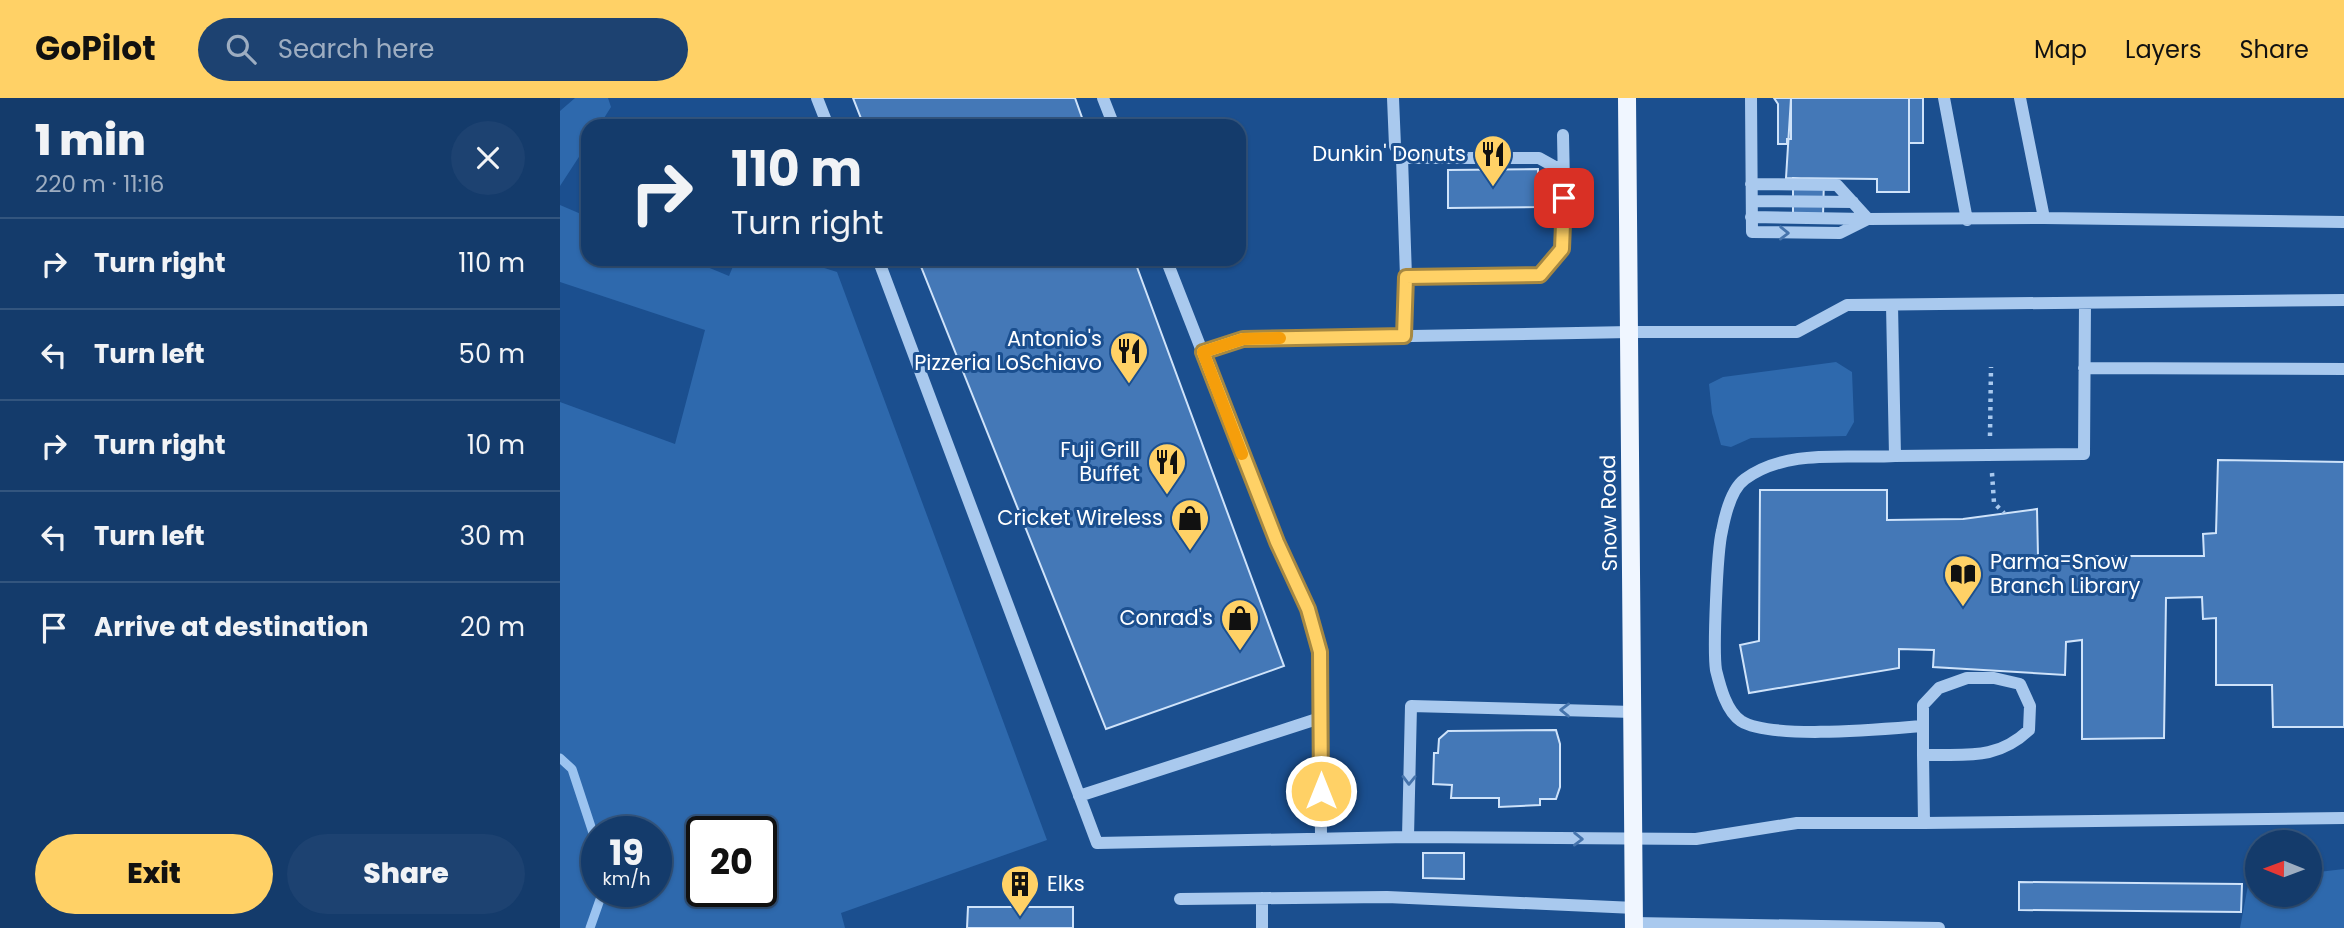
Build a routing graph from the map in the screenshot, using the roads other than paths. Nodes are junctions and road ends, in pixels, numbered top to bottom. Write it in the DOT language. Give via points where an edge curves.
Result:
graph roads {
  1 [pos="817,98"];
  2 [pos="1103,98"];
  3 [pos="1393,98"];
  4 [pos="1627,98"];
  5 [pos="1751,98"];
  6 [pos="1944,98"];
  7 [pos="2020,98"];
  8 [pos="825,119"];
  9 [pos="1111,119"];
  10 [pos="1563,135"];
  11 [pos="1402,158"];
  12 [pos="1563,180"];
  13 [pos="1751,184"];
  14 [pos="1752,201"];
  15 [pos="1853,202"];
  16 [pos="2044,218"];
  17 [pos="1868,219"];
  18 [pos="1967,219"];
  19 [pos="2344,222"];
  20 [pos="880,266"];
  21 [pos="1169,266"];
  22 [pos="1406,277"];
  23 [pos="2344,300"];
  24 [pos="2085,303"];
  25 [pos="1892,305"];
  26 [pos="1630,332"];
  27 [pos="1404,336"];
  28 [pos="1203,352"];
  29 [pos="2084,368"];
  30 [pos="2344,369"];
  31 [pos="1895,456"];
  32 [pos="1633,712"];
  33 [pos="1320,718"];
  34 [pos="1922,726"];
  35 [pos="1923,755"];
  36 [pos="1079,796"];
  37 [pos="2344,818"];
  38 [pos="1924,824"];
  39 [pos="1408,837"];
  40 [pos="1321,839"];
  41 [pos="1634,840"];
  42 [pos="1262,898"];
  43 [pos="1180,899"];
  44 [pos="1634,920"];
  45 [pos="1262,928"];
  46 [pos="1939,928"];
  1 -- 8 [label="lane"];
  2 -- 9 [label="lane"];
  3 -- 11 [label="lane" via="1395,146"];
  4 -- 26 [label="main road, Snow Road"];
  5 -- 13 [label="lane"];
  6 -- 18 [label="lane"];
  7 -- 16 [label="lane"];
  10 -- 12 [label="lane"];
  11 -- 12 [label="lane" via="1539,158 1557,168"];
  11 -- 22 [label="lane"];
  12 -- 22 [label="lane" via="1562,249 1540,275"];
  13 -- 14 [label="lane"];
  13 -- 15 [label="lane" via="1837,185"];
  14 -- 15 [label="lane"];
  14 -- 17 [label="lane, one-way" via="1752,232 1840,233"];
  15 -- 17 [label="lane"];
  16 -- 18 [label="lane"];
  16 -- 19 [label="lane"];
  17 -- 18 [label="lane"];
  20 -- 36 [label="lane"];
  21 -- 28 [label="lane"];
  22 -- 27 [label="lane"];
  23 -- 24 [label="lane"];
  24 -- 25 [label="lane"];
  24 -- 29 [label="lane"];
  25 -- 26 [label="lane" via="1847,305 1797,332"];
  25 -- 31 [label="lane"];
  26 -- 27 [label="lane"];
  26 -- 32 [label="main road, Snow Road"];
  27 -- 28 [label="lane" via="1243,339"];
  28 -- 33 [label="lane" via="1308,609 1320,652"];
  29 -- 30 [label="lane"];
  29 -- 31 [label="lane" via="2084,454"];
  31 -- 34 [label="lane" via="1787,459 1764,466 1742,481 1721,534 1716,666 1723,696 1741,721 1774,731"];
  32 -- 39 [label="lane, one-way" via="1411,706"];
  32 -- 41 [label="main road, Snow Road"];
  33 -- 36 [label="lane"];
  33 -- 40 [label="lane"];
  34 -- 35 [label="lane"];
  34 -- 35 [label="lane" via="1923,705 1939,688 1966,678 2020,684 2030,706 2029,730 2011,747 1983,754"];
  35 -- 38 [label="lane"];
  36 -- 40 [label="lane" via="1097,843"];
  37 -- 38 [label="lane"];
  38 -- 41 [label="lane" via="1797,823 1696,839"];
  39 -- 40 [label="lane"];
  39 -- 41 [label="lane, one-way"];
  41 -- 44 [label="main road, Snow Road"];
  42 -- 43 [label="lane"];
  42 -- 44 [label="lane" via="1387,897"];
  42 -- 45 [label="lane"];
  44 -- 46 [label="lane"];
}
